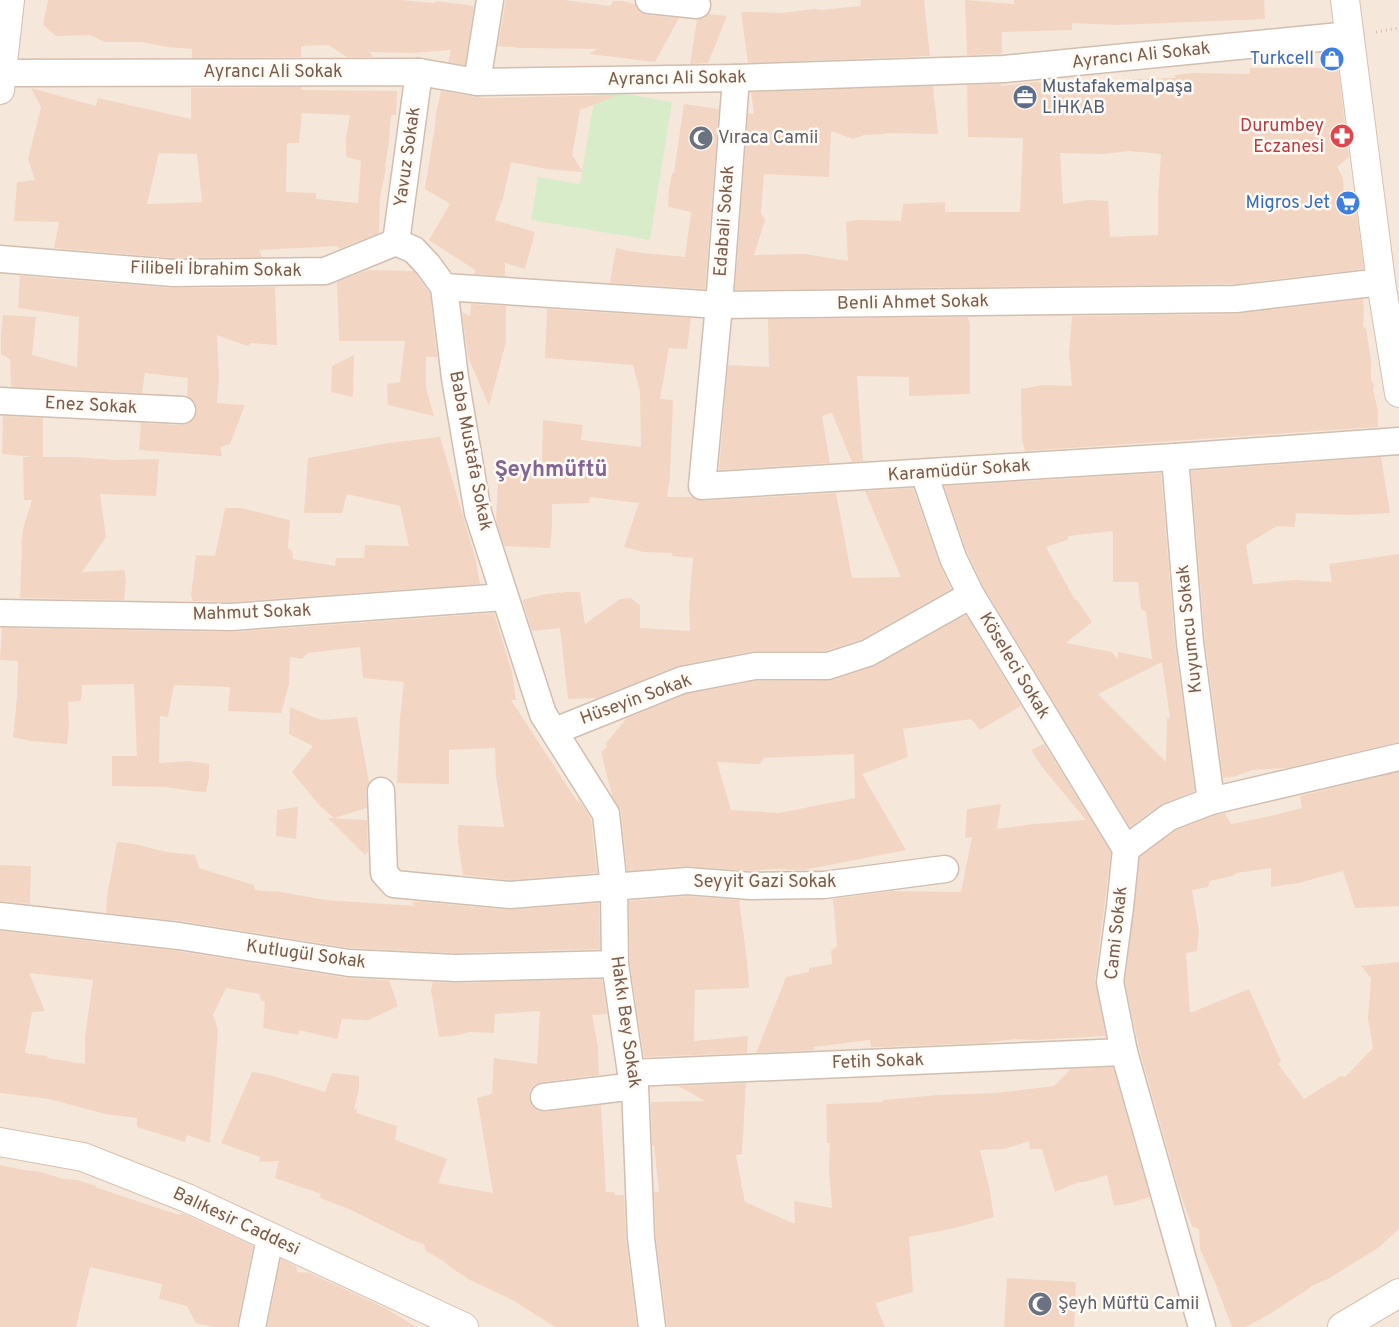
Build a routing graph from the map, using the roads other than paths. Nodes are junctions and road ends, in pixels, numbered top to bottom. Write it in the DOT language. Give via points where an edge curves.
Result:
graph roads {
  1 [pos="10,0"];
  2 [pos="490,0"];
  3 [pos="649,0"];
  4 [pos="1345,0"];
  5 [pos="698,5"];
  6 [pos="1350,35"];
  7 [pos="419,72"];
  8 [pos="736,78"];
  9 [pos="1,81"];
  10 [pos="477,82"];
  11 [pos="396,242"];
  12 [pos="0,259"];
  13 [pos="1382,282"];
  14 [pos="444,287"];
  15 [pos="719,305"];
  16 [pos="1399,393"];
  17 [pos="0,401"];
  18 [pos="182,410"];
  19 [pos="1399,441"];
  20 [pos="1176,457"];
  21 [pos="924,473"];
  22 [pos="971,596"];
  23 [pos="504,597"];
  24 [pos="0,613"];
  25 [pos="555,731"];
  26 [pos="1399,757"];
  27 [pos="381,791"];
  28 [pos="1211,801"];
  29 [pos="1126,849"];
  30 [pos="945,869"];
  31 [pos="614,888"];
  32 [pos="0,916"];
  33 [pos="615,964"];
  34 [pos="1124,1052"];
  35 [pos="633,1080"];
  36 [pos="544,1097"];
  37 [pos="0,1142"];
  38 [pos="270,1238"];
  39 [pos="1399,1293"];
  40 [pos="252,1327"];
  41 [pos="464,1327"];
  42 [pos="652,1327"];
  43 [pos="1202,1327"];
  44 [pos="1342,1327"];
  1 -- 9 [label="main road"];
  2 -- 10 [label="street"];
  3 -- 5 [label="street"];
  4 -- 6 [label="main road"];
  6 -- 8 [label="street, Ayrancı Ali Sokak" via="1004,69"];
  6 -- 13 [label="main road"];
  7 -- 9 [label="street, Ayrancı Ali Sokak"];
  7 -- 10 [label="street, Ayrancı Ali Sokak"];
  7 -- 11 [label="street, Yavuz Sokak"];
  8 -- 10 [label="street, Ayrancı Ali Sokak"];
  8 -- 15 [label="street, Edabali Sokak"];
  11 -- 12 [label="street, Filibeli İbrahim Sokak" via="326,271 172,273"];
  11 -- 14 [label="street, Baba Mustafa Sokak" via="414,250"];
  13 -- 15 [label="street, Benli Ahmet Sokak" via="1236,299"];
  13 -- 16 [label="main road"];
  14 -- 15 [label="street, Benli Ahmet Sokak"];
  14 -- 23 [label="street, Baba Mustafa Sokak" via="455,378 478,513"];
  15 -- 21 [label="street, Karamüdür Sokak" via="702,486"];
  17 -- 18 [label="street, Enez Sokak"];
  19 -- 20 [label="street, Karamüdür Sokak"];
  20 -- 21 [label="street, Karamüdür Sokak"];
  20 -- 28 [label="street, Kuyumcu Sokak" via="1190,643"];
  21 -- 22 [label="street, Köseleci Sokak" via="953,558"];
  22 -- 25 [label="street, Hüseyin Sokak" via="868,653 828,666 755,666 682,680"];
  22 -- 29 [label="street, Köseleci Sokak"];
  23 -- 24 [label="street, Mahmut Sokak" via="231,617"];
  23 -- 25 [label="street, Baba Mustafa Sokak" via="543,714"];
  25 -- 31 [label="street, Hakkı Bey Sokak" via="606,814"];
  26 -- 28 [label="street"];
  27 -- 31 [label="street, Seyyit Gazi Sokak" via="384,873 394,884 510,895"];
  28 -- 29 [label="street" via="1168,817"];
  29 -- 34 [label="street, Cami Sokak" via="1110,982"];
  30 -- 31 [label="street, Seyyit Gazi Sokak" via="824,885 751,886 687,882"];
  31 -- 33 [label="street, Hakkı Bey Sokak"];
  32 -- 33 [label="street, Kutlugül Sokak" via="179,936 348,963 456,968"];
  33 -- 35 [label="street, Hakkı Bey Sokak"];
  34 -- 35 [label="street, Fetih Sokak"];
  34 -- 43 [label="street, Cami Sokak"];
  35 -- 36 [label="street, Fetih Sokak"];
  35 -- 42 [label="street, Hakkı Bey Sokak" via="640,1238"];
  37 -- 38 [label="main road, Balıkesir Caddesi" via="83,1157 187,1198"];
  38 -- 40 [label="street"];
  38 -- 41 [label="main road, Balıkesir Caddesi"];
  39 -- 44 [label="main road"];
}
